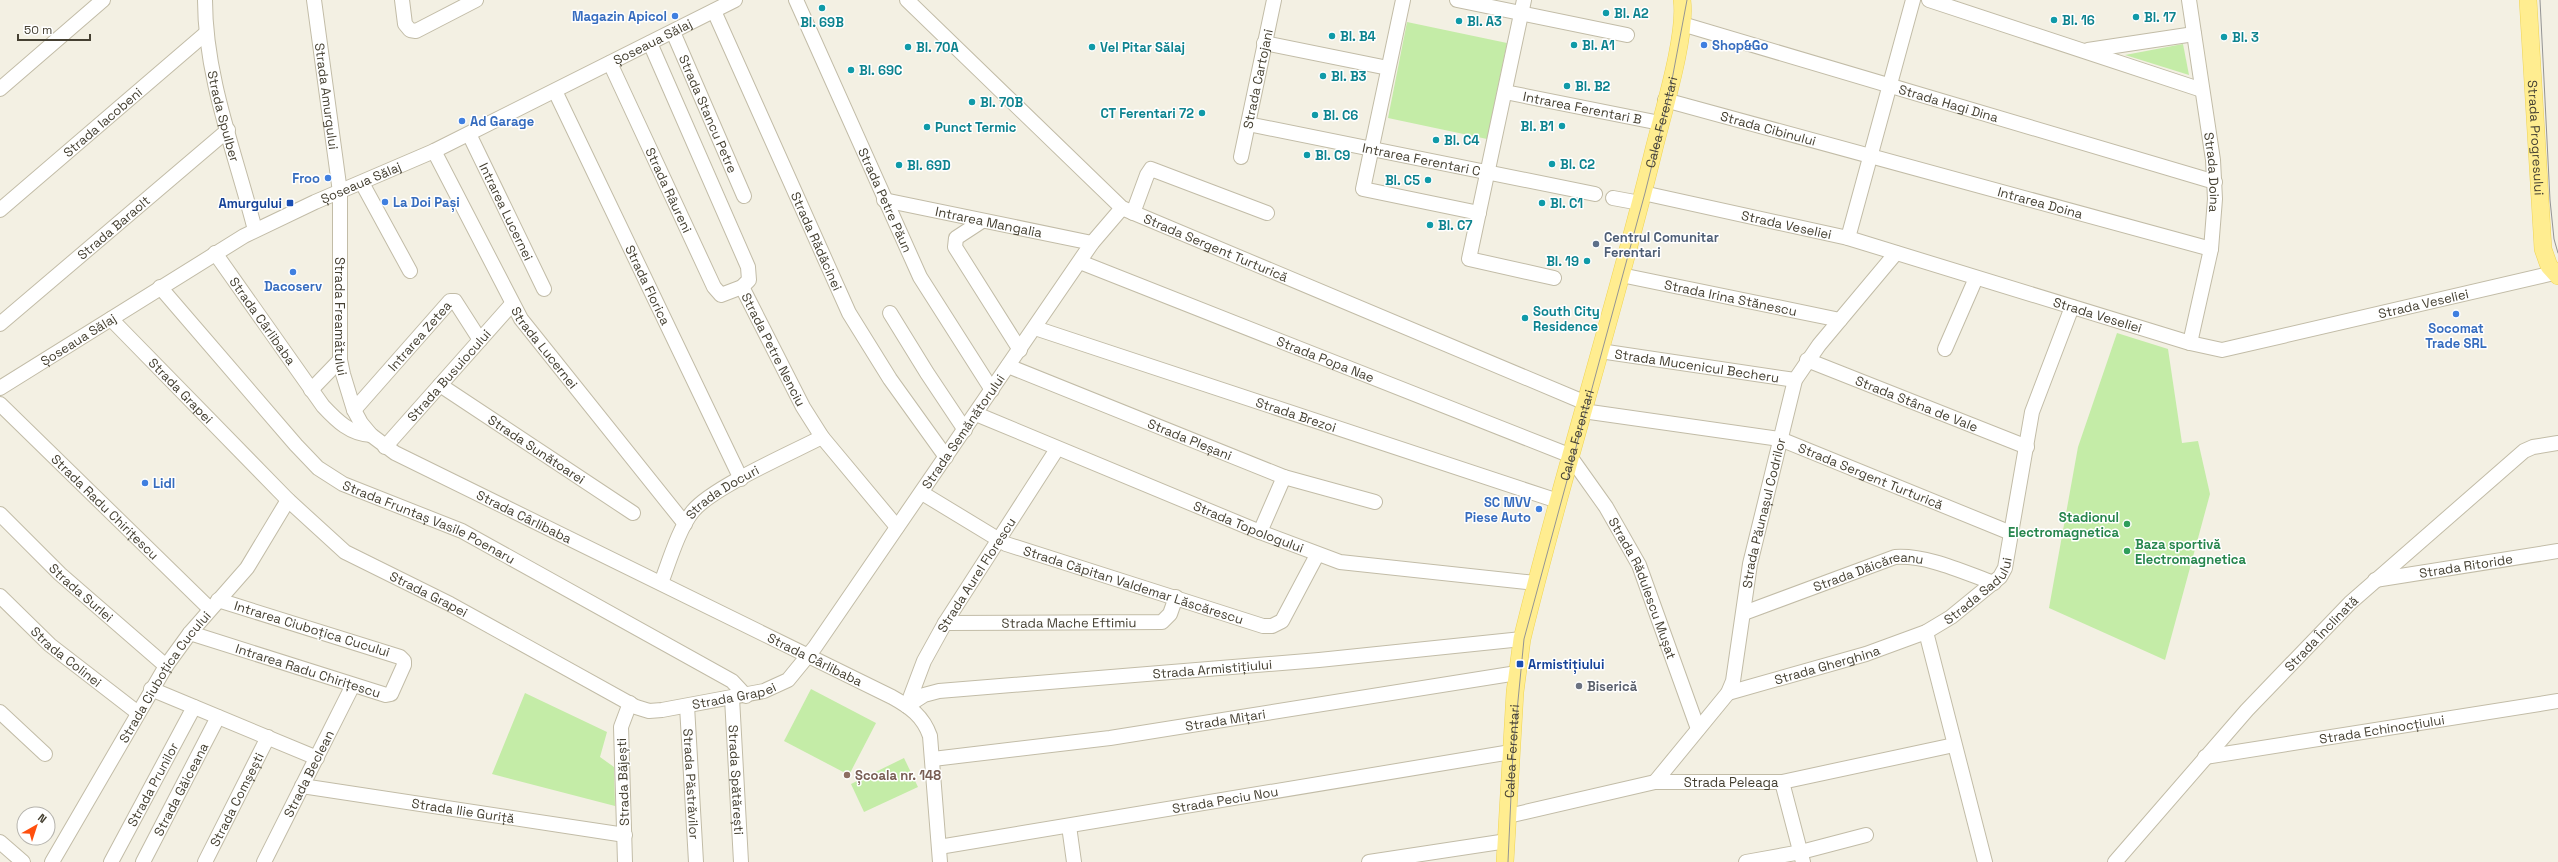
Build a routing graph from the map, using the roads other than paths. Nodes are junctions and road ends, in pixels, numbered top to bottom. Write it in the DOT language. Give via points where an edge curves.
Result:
graph roads {
  1 [pos="103,0"];
  2 [pos="205,0"];
  3 [pos="314,0"];
  4 [pos="402,0"];
  5 [pos="476,0"];
  6 [pos="735,0"];
  7 [pos="796,0"];
  8 [pos="907,0"];
  9 [pos="1274,0"];
  10 [pos="1403,0"];
  11 [pos="1457,0"];
  12 [pos="1913,0"];
  13 [pos="1929,0"];
  14 [pos="2189,0"];
  15 [pos="2528,0"];
  16 [pos="1523,7"];
  17 [pos="1684,9"];
  18 [pos="714,11"];
  19 [pos="673,32"];
  20 [pos="205,34"];
  21 [pos="2194,34"];
  22 [pos="1627,35"];
  23 [pos="650,43"];
  24 [pos="1264,43"];
  25 [pos="2086,51"];
  26 [pos="610,63"];
  27 [pos="1388,68"];
  28 [pos="1890,85"];
  29 [pos="0,89"];
  30 [pos="2202,90"];
  31 [pos="555,91"];
  32 [pos="1505,92"];
  33 [pos="1666,100"];
  34 [pos="1660,123"];
  35 [pos="1248,124"];
  36 [pos="228,130"];
  37 [pos="469,134"];
  38 [pos="1371,149"];
  39 [pos="434,151"];
  40 [pos="1870,156"];
  41 [pos="1241,157"];
  42 [pos="1488,172"];
  43 [pos="2215,182"];
  44 [pos="362,183"];
  45 [pos="340,192"];
  46 [pos="1595,194"];
  47 [pos="744,196"];
  48 [pos="1613,198"];
  49 [pos="1642,198"];
  50 [pos="884,200"];
  51 [pos="0,210"];
  52 [pos="1128,210"];
  53 [pos="1267,213"];
  54 [pos="1479,213"];
  55 [pos="982,221"];
  56 [pos="255,230"];
  57 [pos="1848,238"];
  58 [pos="1092,244"];
  59 [pos="2211,249"];
  60 [pos="215,253"];
  61 [pos="1896,253"];
  62 [pos="1080,262"];
  63 [pos="410,271"];
  64 [pos="2557,274"];
  65 [pos="1621,275"];
  66 [pos="1554,278"];
  67 [pos="1976,278"];
  68 [pos="160,287"];
  69 [pos="742,287"];
  70 [pos="544,289"];
  71 [pos="512,304"];
  72 [pos="2072,307"];
  73 [pos="890,313"];
  74 [pos="111,318"];
  75 [pos="1840,320"];
  76 [pos="0,324"];
  77 [pos="1035,328"];
  78 [pos="480,340"];
  79 [pos="2190,343"];
  80 [pos="1945,348"];
  81 [pos="1020,350"];
  82 [pos="1600,351"];
  83 [pos="340,360"];
  84 [pos="1807,360"];
  85 [pos="1008,366"];
  86 [pos="1795,380"];
  87 [pos="440,385"];
  88 [pos="0,388"];
  89 [pos="311,390"];
  90 [pos="992,390"];
  91 [pos="0,404"];
  92 [pos="1584,407"];
  93 [pos="354,410"];
  94 [pos="976,414"];
  95 [pos="965,430"];
  96 [pos="370,435"];
  97 [pos="822,437"];
  98 [pos="1780,439"];
  99 [pos="2558,443"];
  100 [pos="385,446"];
  101 [pos="2027,448"];
  102 [pos="1057,449"];
  103 [pos="946,457"];
  104 [pos="1571,457"];
  105 [pos="1284,477"];
  106 [pos="741,479"];
  107 [pos="922,492"];
  108 [pos="288,500"];
  109 [pos="1558,501"];
  110 [pos="1375,502"];
  111 [pos="633,513"];
  112 [pos="0,514"];
  113 [pos="685,524"];
  114 [pos="897,527"];
  115 [pos="1260,532"];
  116 [pos="2011,533"];
  117 [pos="999,541"];
  118 [pos="2558,551"];
  119 [pos="1317,555"];
  120 [pos="2374,580"];
  121 [pos="661,583"];
  122 [pos="1536,583"];
  123 [pos="1994,583"];
  124 [pos="0,596"];
  125 [pos="1176,597"];
  126 [pos="214,605"];
  127 [pos="1744,613"];
  128 [pos="946,624"];
  129 [pos="1926,632"];
  130 [pos="190,633"];
  131 [pos="1522,639"];
  132 [pos="808,657"];
  133 [pos="404,660"];
  134 [pos="166,666"];
  135 [pos="1517,673"];
  136 [pos="353,685"];
  137 [pos="151,689"];
  138 [pos="1728,693"];
  139 [pos="739,697"];
  140 [pos="2558,700"];
  141 [pos="630,703"];
  142 [pos="903,704"];
  143 [pos="687,706"];
  144 [pos="194,707"];
  145 [pos="0,712"];
  146 [pos="138,713"];
  147 [pos="218,717"];
  148 [pos="1698,729"];
  149 [pos="268,738"];
  150 [pos="1954,745"];
  151 [pos="1511,752"];
  152 [pos="45,754"];
  153 [pos="317,758"];
  154 [pos="2205,758"];
  155 [pos="933,759"];
  156 [pos="1655,782"];
  157 [pos="1782,782"];
  158 [pos="302,786"];
  159 [pos="1508,816"];
  160 [pos="1069,826"];
  161 [pos="625,835"];
  162 [pos="1866,835"];
  163 [pos="1506,841"];
  164 [pos="0,842"];
  165 [pos="939,847"];
  166 [pos="1802,857"];
  167 [pos="23,862"];
  168 [pos="52,862"];
  169 [pos="111,862"];
  170 [pos="143,862"];
  171 [pos="205,862"];
  172 [pos="264,862"];
  173 [pos="625,862"];
  174 [pos="696,862"];
  175 [pos="741,862"];
  176 [pos="940,862"];
  177 [pos="1074,862"];
  178 [pos="1369,862"];
  179 [pos="1505,862"];
  180 [pos="1746,862"];
  181 [pos="1985,862"];
  182 [pos="2115,862"];
  1 -- 29 [label="street"];
  2 -- 20 [label="street, Strada Spulber"];
  3 -- 45 [label="street, Strada Amurgului"];
  4 -- 5 [label="street" via="405,24 416,32"];
  6 -- 18 [label="street, Șoseaua Sălaj"];
  7 -- 50 [label="street, Strada Petre Păun"];
  8 -- 52 [label="street, Strada Sergent Turturică"];
  9 -- 24 [label="street, Strada Cartojani"];
  10 -- 27 [label="street"];
  11 -- 16 [label="street"];
  12 -- 28 [label="street"];
  13 -- 25 [label="street"];
  14 -- 21 [label="street, Strada Doina"];
  15 -- 64 [label="main road, Strada Progresului" via="2543,249"];
  16 -- 22 [label="street"];
  16 -- 32 [label="street"];
  17 -- 28 [label="street, Strada Hagi Dina"];
  17 -- 33 [label="main road, Calea Ferentari"];
  18 -- 19 [label="street, Șoseaua Sălaj"];
  18 -- 103 [label="street, Strada Rădăcinei" via="849,313 890,380"];
  19 -- 23 [label="street, Șoseaua Sălaj"];
  19 -- 47 [label="street, Strada Stancu Petre"];
  20 -- 36 [label="street, Strada Spulber"];
  20 -- 51 [label="street, Strada Iacobeni"];
  21 -- 25 [label="street"];
  21 -- 30 [label="street, Strada Doina"];
  23 -- 26 [label="street, Șoseaua Sălaj"];
  23 -- 69 [label="street, Strada Petre Nenciu" via="748,267 749,280"];
  24 -- 27 [label="street"];
  24 -- 35 [label="street, Strada Cartojani"];
  25 -- 30 [label="street"];
  26 -- 31 [label="street, Șoseaua Sălaj"];
  26 -- 69 [label="street, Strada Râureni" via="714,287 721,295"];
  27 -- 38 [label="street"];
  28 -- 40 [label="street"];
  28 -- 43 [label="street, Strada Hagi Dina"];
  30 -- 43 [label="street, Strada Doina"];
  31 -- 37 [label="street, Șoseaua Sălaj"];
  31 -- 106 [label="street, Strada Florica"];
  32 -- 34 [label="street, Intrarea Ferentari B"];
  32 -- 42 [label="street"];
  33 -- 34 [label="main road, Calea Ferentari"];
  33 -- 40 [label="street, Strada Cibinului"];
  34 -- 49 [label="main road, Calea Ferentari"];
  35 -- 38 [label="street, Intrarea Ferentari C"];
  35 -- 41 [label="street, Strada Cartojani"];
  36 -- 56 [label="street, Strada Spulber"];
  36 -- 76 [label="street, Strada Baraolt"];
  37 -- 39 [label="street, Șoseaua Sălaj"];
  37 -- 70 [label="street, Intrarea Lucernei"];
  38 -- 42 [label="street, Intrarea Ferentari C"];
  38 -- 54 [label="street" via="1362,188"];
  39 -- 44 [label="street, Șoseaua Sălaj"];
  39 -- 71 [label="street, Strada Lucernei"];
  40 -- 57 [label="street"];
  40 -- 59 [label="street, Intrarea Doina"];
  42 -- 46 [label="street, Intrarea Ferentari C"];
  42 -- 54 [label="street"];
  43 -- 59 [label="street, Strada Doina" via="2215,216"];
  44 -- 45 [label="street, Șoseaua Sălaj"];
  44 -- 63 [label="street"];
  45 -- 56 [label="street, Șoseaua Sălaj"];
  45 -- 83 [label="street, Strada Freamătului"];
  48 -- 49 [label="street"];
  49 -- 57 [label="street, Strada Veseliei"];
  49 -- 65 [label="main road, Calea Ferentari"];
  50 -- 55 [label="street, Intrarea Mangalia"];
  50 -- 90 [label="street, Strada Petre Păun" via="920,277"];
  52 -- 53 [label="street, Strada Semănătorului" via="1151,169"];
  52 -- 58 [label="street, Strada Semănătorului"];
  52 -- 92 [label="street, Strada Sergent Turturică"];
  54 -- 66 [label="street" via="1469,259"];
  55 -- 58 [label="street, Intrarea Mangalia"];
  55 -- 81 [label="street" via="956,238 955,247"];
  56 -- 60 [label="street, Șoseaua Sălaj"];
  57 -- 61 [label="street, Strada Veseliei"];
  58 -- 62 [label="street, Strada Semănătorului"];
  59 -- 79 [label="street, Strada Doina"];
  60 -- 68 [label="street, Șoseaua Sălaj"];
  60 -- 89 [label="street, Strada Cârlibaba"];
  61 -- 67 [label="street, Strada Veseliei"];
  61 -- 75 [label="street, Strada Păunașul Codrilor"];
  62 -- 77 [label="street, Strada Semănătorului"];
  62 -- 104 [label="street, Strada Popa Nae" via="1557,449"];
  64 -- 79 [label="street, Strada Veseliei" via="2226,350"];
  65 -- 75 [label="street, Strada Irina Stănescu"];
  65 -- 82 [label="main road, Calea Ferentari"];
  67 -- 72 [label="street, Strada Veseliei"];
  67 -- 80 [label="street"];
  68 -- 74 [label="street, Șoseaua Sălaj"];
  68 -- 139 [label="street, Strada Fruntaș Vasile Poenaru" via="318,468 356,490 462,531 732,681"];
  69 -- 97 [label="street, Strada Petre Nenciu" via="803,407"];
  71 -- 78 [label="street, Strada Busuiocului"];
  71 -- 113 [label="street, Strada Lucernei" via="521,319"];
  72 -- 79 [label="street, Strada Veseliei"];
  72 -- 101 [label="street, Strada Sadului" via="2035,403"];
  73 -- 95 [label="street"];
  74 -- 88 [label="street, Șoseaua Sălaj"];
  74 -- 108 [label="street, Strada Grapei"];
  75 -- 84 [label="street, Strada Păunașul Codrilor"];
  77 -- 81 [label="street, Strada Semănătorului"];
  77 -- 109 [label="street, Strada Brezoi"];
  78 -- 87 [label="street, Strada Busuiocului"];
  78 -- 93 [label="street, Intrarea Zetea" via="455,301 450,301"];
  81 -- 85 [label="street, Strada Semănătorului"];
  82 -- 86 [label="street, Strada Mucenicul Becheru"];
  82 -- 92 [label="main road, Calea Ferentari"];
  83 -- 89 [label="street"];
  83 -- 93 [label="street, Strada Freamătului"];
  84 -- 86 [label="street, Strada Păunașul Codrilor"];
  84 -- 101 [label="street, Strada Stâna de Vale"];
  85 -- 90 [label="street, Strada Semănătorului"];
  85 -- 105 [label="street, Strada Pleșani"];
  86 -- 98 [label="street, Strada Păunașul Codrilor"];
  87 -- 100 [label="street, Strada Busuiocului"];
  87 -- 111 [label="street, Strada Sunătoarei"];
  89 -- 96 [label="street, Strada Cârlibaba" via="323,406 346,427 356,433"];
  90 -- 94 [label="street, Strada Semănătorului"];
  91 -- 126 [label="street, Strada Radu Chirițescu"];
  92 -- 98 [label="street, Strada Sergent Turturică"];
  92 -- 104 [label="main road, Calea Ferentari"];
  93 -- 96 [label="street, Strada Freamătului"];
  94 -- 95 [label="street, Strada Semănătorului"];
  94 -- 102 [label="street, Strada Topologului"];
  95 -- 103 [label="street, Strada Semănătorului"];
  96 -- 100 [label="street, Strada Cârlibaba"];
  97 -- 106 [label="street, Strada Docuri"];
  97 -- 114 [label="street, Strada Petre Nenciu"];
  98 -- 116 [label="street, Strada Sergent Turturică"];
  98 -- 127 [label="street, Strada Păunașul Codrilor" via="1750,564"];
  99 -- 120 [label="street, Strada Înclinată" via="2524,451"];
  100 -- 121 [label="street, Strada Cârlibaba"];
  101 -- 116 [label="street, Strada Sadului"];
  102 -- 115 [label="street, Strada Topologului"];
  102 -- 117 [label="street, Strada Aurel Florescu"];
  103 -- 107 [label="street, Strada Semănătorului"];
  104 -- 109 [label="main road, Calea Ferentari"];
  104 -- 148 [label="street, Strada Rădulescu Mușat" via="1619,527 1639,565"];
  105 -- 110 [label="street, Strada Pleșani"];
  105 -- 115 [label="street"];
  106 -- 113 [label="street, Strada Docuri" via="698,505"];
  107 -- 114 [label="street, Strada Semănătorului"];
  107 -- 117 [label="street, Strada Căpitan Valdemar Lăscărescu"];
  108 -- 126 [label="street, Strada Ciuboțica Cucului" via="247,568"];
  108 -- 141 [label="street, Strada Grapei" via="332,542 359,560 450,604"];
  109 -- 122 [label="main road, Calea Ferentari"];
  112 -- 134 [label="street, Strada Surlei" via="60,574"];
  113 -- 121 [label="street, Strada Docuri"];
  114 -- 132 [label="street, Strada Semănătorului"];
  115 -- 119 [label="street, Strada Topologului"];
  116 -- 123 [label="street, Strada Sadului" via="2004,568"];
  117 -- 125 [label="street, Strada Căpitan Valdemar Lăscărescu"];
  117 -- 128 [label="street, Strada Aurel Florescu"];
  118 -- 120 [label="street, Strada Ritoride"];
  119 -- 122 [label="street, Strada Topologului" via="1352,565"];
  119 -- 125 [label="street, Strada Căpitan Valdemar Lăscărescu" via="1286,616 1277,625 1263,626"];
  120 -- 154 [label="street, Strada Înclinată" via="2300,653"];
  121 -- 132 [label="street, Strada Cârlibaba"];
  122 -- 131 [label="main road, Calea Ferentari"];
  123 -- 127 [label="street, Strada Dăicăreanu" via="1915,558 1895,557"];
  123 -- 129 [label="street, Strada Sadului" via="1951,617"];
  124 -- 146 [label="street, Strada Colinei" via="50,644"];
  125 -- 128 [label="street, Strada Mache Eftimiu" via="1170,614 1162,622"];
  126 -- 130 [label="street, Strada Ciuboțica Cucului"];
  126 -- 133 [label="street, Intrarea Ciuboțica Cucului" via="357,643"];
  127 -- 138 [label="street, Strada Păunașul Codrilor" via="1736,669"];
  128 -- 142 [label="street, Strada Aurel Florescu"];
  129 -- 138 [label="street, Strada Gherghina" via="1859,656"];
  129 -- 150 [label="street"];
  130 -- 134 [label="street, Strada Ciuboțica Cucului"];
  130 -- 136 [label="street, Intrarea Radu Chirițescu"];
  131 -- 135 [label="main road, Calea Ferentari"];
  131 -- 142 [label="street, Strada Armistițiului" via="1319,660 939,691"];
  132 -- 139 [label="street, Strada Grapei" via="782,684"];
  132 -- 142 [label="street, Strada Cârlibaba"];
  133 -- 136 [label="street, Intrarea Radu Chirițescu" via="391,694 386,695"];
  134 -- 137 [label="street, Strada Ciuboțica Cucului"];
  135 -- 151 [label="main road, Calea Ferentari"];
  135 -- 155 [label="street, Strada Mițari" via="1148,732"];
  136 -- 153 [label="street, Strada Beclean"];
  137 -- 144 [label="street"];
  137 -- 146 [label="street, Strada Ciuboțica Cucului"];
  138 -- 148 [label="street, Strada Păunașul Codrilor"];
  139 -- 143 [label="street, Strada Grapei"];
  139 -- 175 [label="street, Strada Spătărești"];
  140 -- 154 [label="street, Strada Echinocțiului"];
  141 -- 143 [label="street, Strada Grapei" via="649,711"];
  141 -- 161 [label="street, Strada Băjești" via="621,727"];
  142 -- 155 [label="street, Strada Cârlibaba" via="919,716 928,729"];
  143 -- 174 [label="street, Strada Păstrăvilor"];
  144 -- 147 [label="street"];
  144 -- 169 [label="street, Strada Prunilor"];
  145 -- 152 [label="street"];
  146 -- 168 [label="street, Strada Ciuboțica Cucului"];
  147 -- 149 [label="street"];
  147 -- 170 [label="street, Strada Găiceana"];
  148 -- 156 [label="street, Strada Păunașul Codrilor"];
  149 -- 153 [label="street"];
  149 -- 171 [label="street, Strada Comșești"];
  150 -- 157 [label="street, Strada Peleaga"];
  150 -- 181 [label="street"];
  151 -- 159 [label="main road, Calea Ferentari"];
  151 -- 160 [label="street, Strada Peciu Nou"];
  153 -- 158 [label="street, Strada Beclean"];
  154 -- 182 [label="street, Strada Înclinată"];
  155 -- 165 [label="street, Strada Cârlibaba"];
  156 -- 157 [label="street, Strada Peleaga"];
  156 -- 159 [label="street, Strada Peleaga"];
  157 -- 166 [label="street"];
  158 -- 161 [label="street, Strada Ilie Guriță"];
  158 -- 172 [label="street, Strada Beclean"];
  159 -- 163 [label="main road, Calea Ferentari"];
  160 -- 165 [label="street, Strada Peciu Nou"];
  160 -- 177 [label="street"];
  161 -- 173 [label="street, Strada Băjești"];
  162 -- 166 [label="street"];
  163 -- 178 [label="street"];
  163 -- 179 [label="main road, Calea Ferentari"];
  164 -- 167 [label="street"];
  165 -- 176 [label="street, Strada Cârlibaba"];
  166 -- 180 [label="street"];
}
